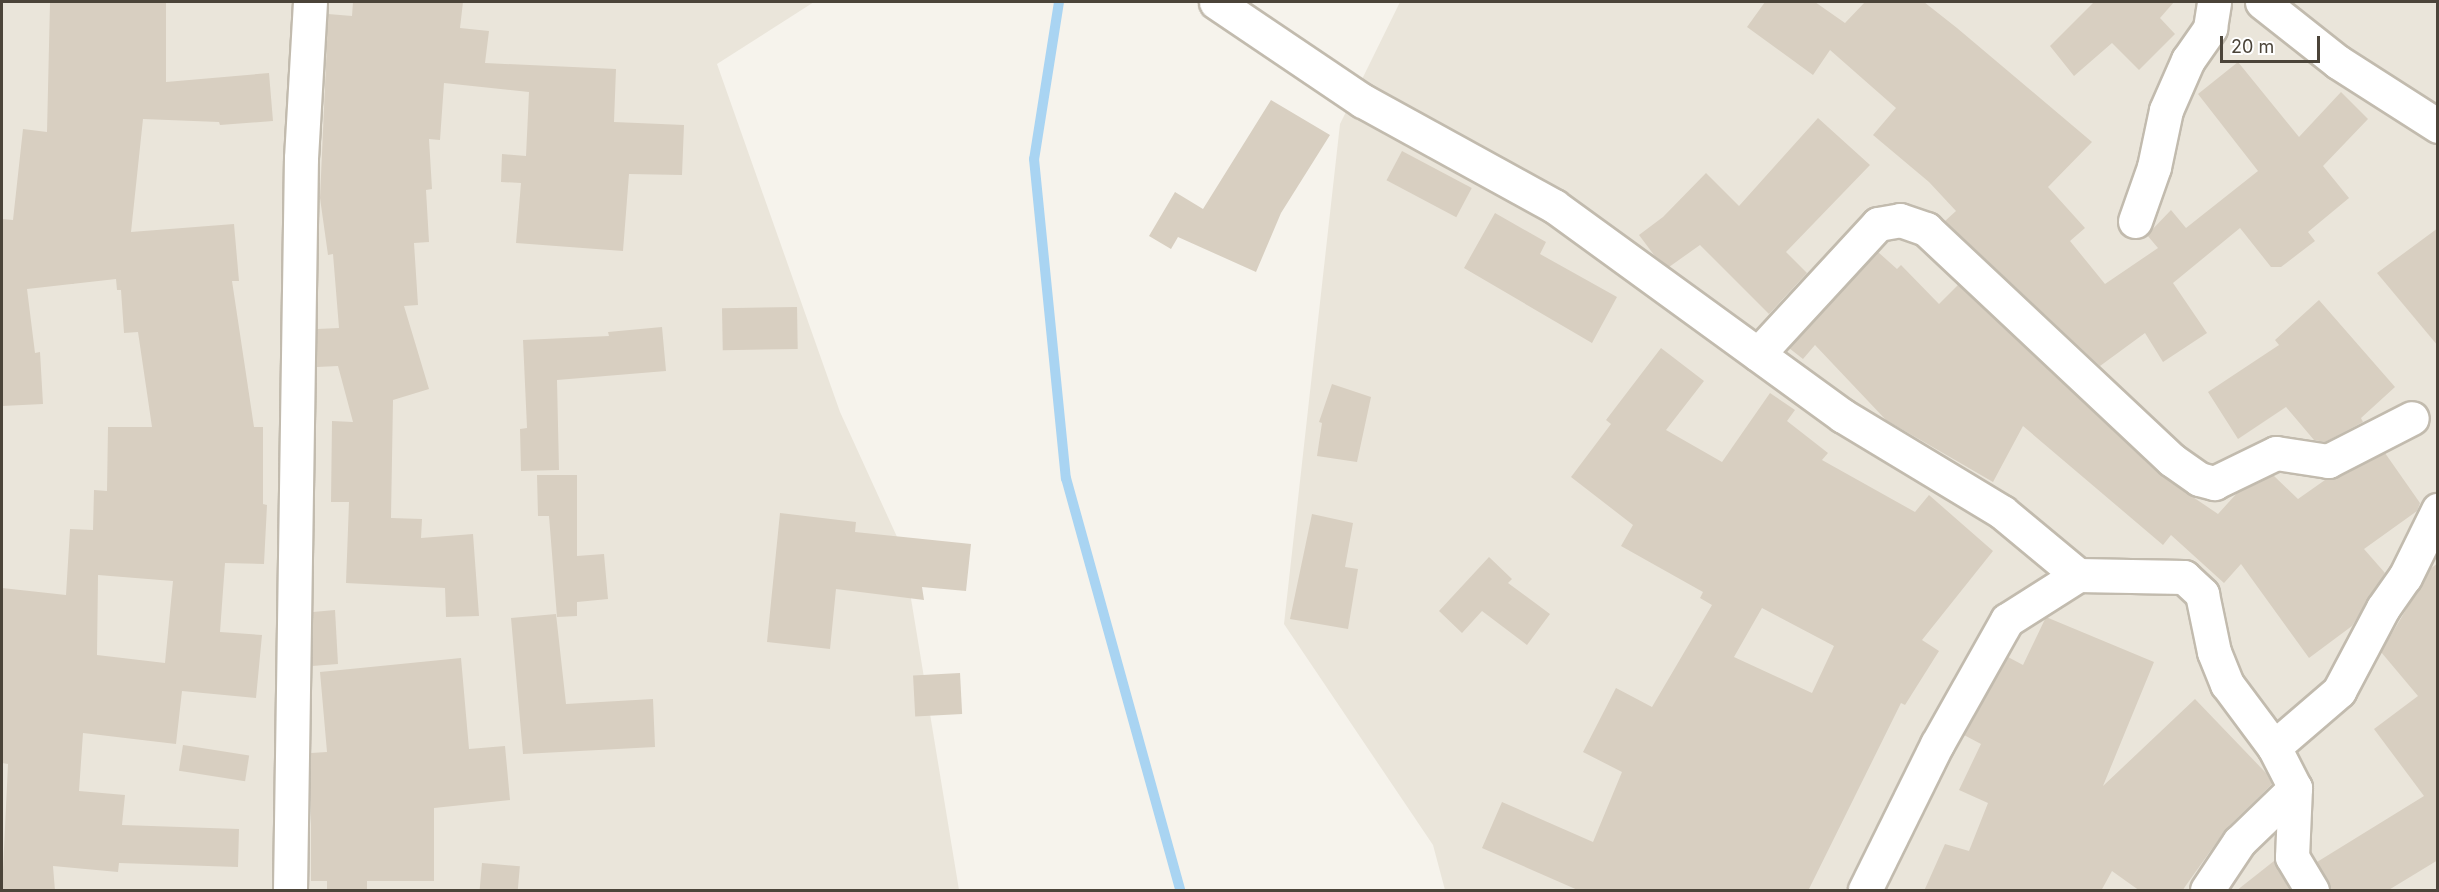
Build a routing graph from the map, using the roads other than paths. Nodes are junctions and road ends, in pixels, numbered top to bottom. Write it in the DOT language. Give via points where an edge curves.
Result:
graph roads {
  1 [pos="310,2"];
  2 [pos="1216,2"];
  3 [pos="2214,2"];
  4 [pos="2262,2"];
  5 [pos="2438,126"];
  6 [pos="2135,221"];
  7 [pos="1758,354"];
  8 [pos="2412,418"];
  9 [pos="2438,510"];
  10 [pos="2078,575"];
  11 [pos="2274,747"];
  12 [pos="2295,788"];
  13 [pos="290,891"];
  14 [pos="1865,891"];
  15 [pos="2207,891"];
  16 [pos="2312,891"];
  1 -- 13 [label="street" via="301,158"];
  2 -- 7 [label="street" via="1363,101 1554,206"];
  3 -- 6 [label="street" via="2210,28 2188,60 2166,110 2154,167"];
  4 -- 5 [label="street" via="2338,62"];
  7 -- 8 [label="street" via="1878,224 1900,220 1926,229 2172,460 2199,479 2214,483 2276,453 2328,461"];
  7 -- 10 [label="street" via="1843,416 2002,512"];
  9 -- 11 [label="street" via="2405,577 2383,608 2338,691"];
  10 -- 11 [label="street" via="2184,577 2202,594 2214,652 2227,684"];
  10 -- 14 [label="street" via="2007,620 1936,744"];
  11 -- 12 [label="street"];
  12 -- 15 [label="street" via="2239,842"];
  12 -- 16 [label="street" via="2292,857"];
}
